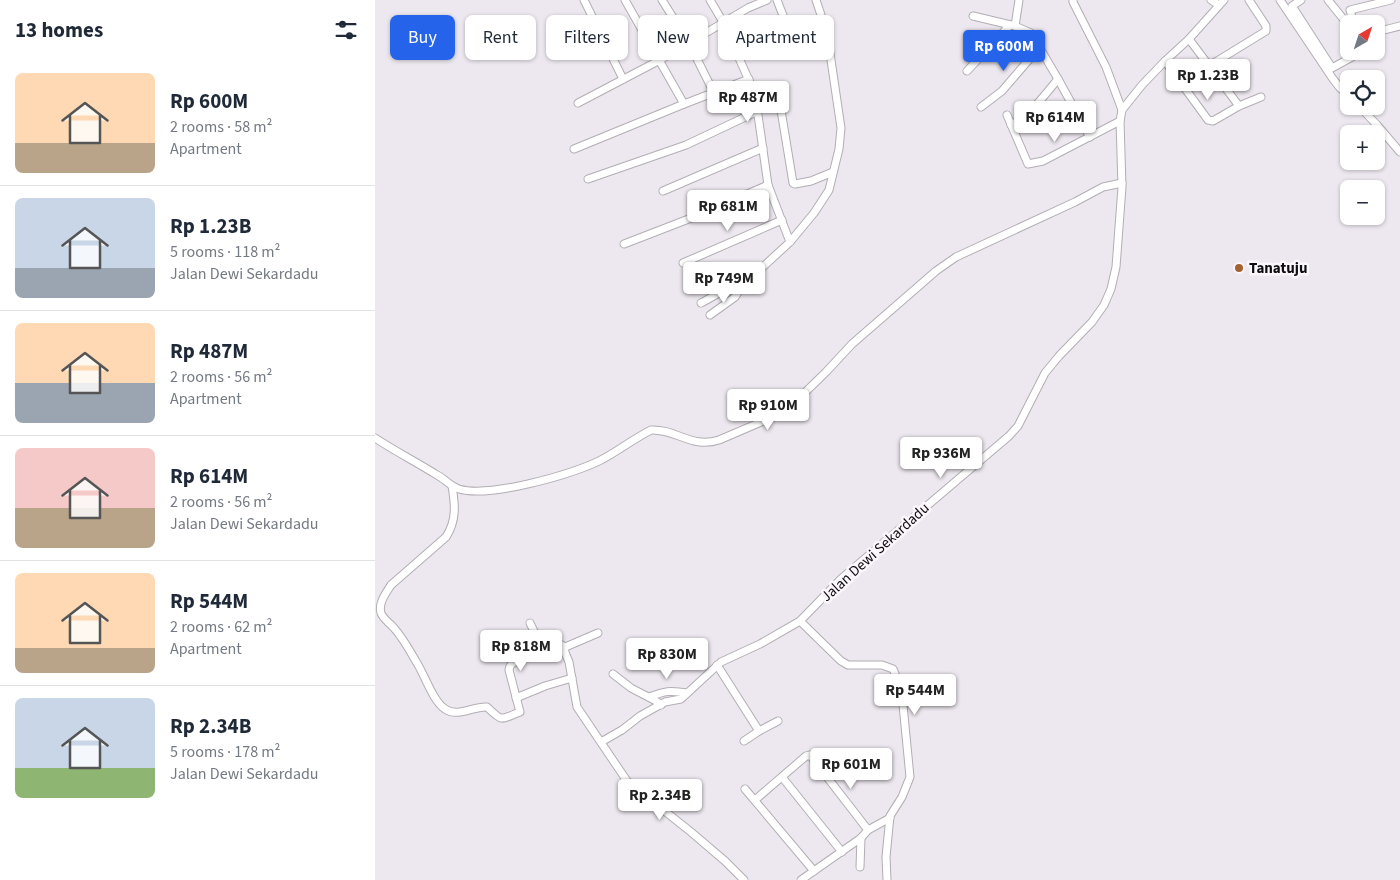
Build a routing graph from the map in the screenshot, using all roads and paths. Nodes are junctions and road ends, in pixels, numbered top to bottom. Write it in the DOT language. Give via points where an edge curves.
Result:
graph roads {
  1 [pos="584,0"];
  2 [pos="625,0"];
  3 [pos="662,0"];
  4 [pos="710,0"];
  5 [pos="767,0"];
  6 [pos="777,0"];
  7 [pos="816,0"];
  8 [pos="1019,0"];
  9 [pos="1073,0"];
  10 [pos="1211,0"];
  11 [pos="1249,0"];
  12 [pos="1280,0"];
  13 [pos="1301,0"];
  14 [pos="1328,0"];
  15 [pos="1391,0"];
  16 [pos="1221,3"];
  17 [pos="1290,3"];
  18 [pos="671,15"];
  19 [pos="719,15"];
  20 [pos="736,15"];
  21 [pos="783,15"];
  22 [pos="1340,15"];
  23 [pos="1351,15"];
  24 [pos="973,16"];
  25 [pos="638,22"];
  26 [pos="1013,25"];
  27 [pos="1400,26"];
  28 [pos="1385,30"];
  29 [pos="1189,39"];
  30 [pos="1039,48"];
  31 [pos="660,60"];
  32 [pos="698,60"];
  33 [pos="740,60"];
  34 [pos="1347,60"];
  35 [pos="1165,61"];
  36 [pos="1209,66"];
  37 [pos="967,71"];
  38 [pos="623,79"];
  39 [pos="749,79"];
  40 [pos="1058,79"];
  41 [pos="1340,88"];
  42 [pos="714,93"];
  43 [pos="755,94"];
  44 [pos="1261,97"];
  45 [pos="578,103"];
  46 [pos="684,104"];
  47 [pos="1239,106"];
  48 [pos="981,107"];
  49 [pos="1122,110"];
  50 [pos="757,111"];
  51 [pos="1007,115"];
  52 [pos="1368,115"];
  53 [pos="1120,121"];
  54 [pos="1011,125"];
  55 [pos="1090,137"];
  56 [pos="763,148"];
  57 [pos="574,149"];
  58 [pos="1399,150"];
  59 [pos="833,172"];
  60 [pos="588,179"];
  61 [pos="1122,183"];
  62 [pos="768,185"];
  63 [pos="663,191"];
  64 [pos="782,220"];
  65 [pos="790,242"];
  66 [pos="624,244"];
  67 [pos="683,264"];
  68 [pos="742,286"];
  69 [pos="701,303"];
  70 [pos="710,316"];
  71 [pos="375,438"];
  72 [pos="452,486"];
  73 [pos="800,621"];
  74 [pos="530,623"];
  75 [pos="598,633"];
  76 [pos="563,648"];
  77 [pos="543,650"];
  78 [pos="717,665"];
  79 [pos="613,674"];
  80 [pos="571,678"];
  81 [pos="687,693"];
  82 [pos="649,697"];
  83 [pos="516,698"];
  84 [pos="661,705"];
  85 [pos="778,721"];
  86 [pos="759,731"];
  87 [pos="744,741"];
  88 [pos="601,742"];
  89 [pos="781,778"];
  90 [pos="745,789"];
  91 [pos="755,800"];
  92 [pos="890,818"];
  93 [pos="868,830"];
  94 [pos="861,838"];
  95 [pos="842,852"];
  96 [pos="860,867"];
  97 [pos="814,871"];
  98 [pos="743,880"];
  99 [pos="801,880"];
  100 [pos="887,880"];
  1 -- 38 [label="street"];
  2 -- 25 [label="street"];
  3 -- 18 [label="street"];
  4 -- 19 [label="street"];
  5 -- 20 [label="street"];
  6 -- 21 [label="street"];
  7 -- 59 [label="street" via="827,33 841,128"];
  8 -- 26 [label="street"];
  9 -- 49 [label="street" via="1107,67"];
  10 -- 16 [label="street"];
  11 -- 36 [label="street" via="1266,30"];
  12 -- 41 [label="street"];
  13 -- 17 [label="street"];
  14 -- 22 [label="street"];
  15 -- 23 [label="street" via="1350,10"];
  16 -- 29 [label="street, Jalan Dewi Sekardadu"];
  17 -- 34 [label="street" via="1332,68"];
  24 -- 26 [label="street"];
  26 -- 30 [label="street" via="1031,33"];
  26 -- 37 [label="street"];
  27 -- 28 [label="street"];
  29 -- 35 [label="street, Jalan Dewi Sekardadu"];
  29 -- 36 [label="street"];
  30 -- 40 [label="street"];
  30 -- 48 [label="street" via="1002,91"];
  31 -- 38 [label="street"];
  31 -- 46 [label="street"];
  32 -- 42 [label="street"];
  33 -- 39 [label="street"];
  35 -- 47 [label="street" via="1208,120 1213,121"];
  35 -- 49 [label="street, Jalan Dewi Sekardadu"];
  36 -- 47 [label="street"];
  38 -- 45 [label="street"];
  39 -- 42 [label="street"];
  39 -- 43 [label="street"];
  40 -- 54 [label="street" via="1033,109"];
  40 -- 55 [label="street"];
  42 -- 46 [label="street"];
  43 -- 50 [label="street"];
  43 -- 59 [label="street" via="778,92 793,183 811,181"];
  44 -- 47 [label="street"];
  46 -- 57 [label="street"];
  49 -- 53 [label="street, Jalan Dewi Sekardadu"];
  50 -- 56 [label="street"];
  50 -- 60 [label="street" via="686,145"];
  51 -- 54 [label="street"];
  52 -- 58 [label="street"];
  53 -- 55 [label="street"];
  53 -- 61 [label="street, Jalan Dewi Sekardadu"];
  54 -- 55 [label="street" via="1027,164 1043,161"];
  56 -- 62 [label="street"];
  56 -- 63 [label="street"];
  59 -- 65 [label="street" via="825,198"];
  61 -- 72 [label="street" via="1103,187 956,258 936,271 852,344 791,407 780,414 709,443 651,430 597,462 509,488 489,491"];
  61 -- 73 [label="street, Jalan Dewi Sekardadu" via="1116,267 1104,306 1045,373 1018,426 841,579"];
  62 -- 64 [label="street"];
  62 -- 66 [label="street"];
  64 -- 65 [label="street"];
  64 -- 67 [label="street"];
  65 -- 68 [label="street"];
  68 -- 69 [label="street"];
  68 -- 70 [label="street" via="735,297"];
  71 -- 72 [label="street"];
  72 -- 83 [label="street" via="455,512 451,530 385,593 381,616 399,634 445,710 455,713 487,707 497,717 505,719 520,712"];
  73 -- 78 [label="street, Jalan Dewi Sekardadu"];
  73 -- 92 [label="street" via="848,665 882,665 893,669 903,705 910,777"];
  74 -- 77 [label="street"];
  75 -- 76 [label="street"];
  76 -- 77 [label="street" via="559,644"];
  76 -- 80 [label="street"];
  77 -- 83 [label="street" via="510,666"];
  78 -- 81 [label="street, Jalan Dewi Sekardadu"];
  78 -- 86 [label="street"];
  79 -- 82 [label="street"];
  80 -- 83 [label="street"];
  80 -- 88 [label="street" via="577,706"];
  81 -- 82 [label="street" via="665,691"];
  81 -- 84 [label="street, Jalan Dewi Sekardadu" via="681,699"];
  82 -- 84 [label="street"];
  84 -- 88 [label="street, Jalan Dewi Sekardadu"];
  85 -- 86 [label="street"];
  86 -- 87 [label="street"];
  88 -- 98 [label="street" via="627,780 698,837"];
  89 -- 91 [label="street"];
  89 -- 93 [label="street" via="810,755"];
  89 -- 95 [label="street"];
  90 -- 91 [label="street"];
  91 -- 97 [label="street"];
  92 -- 93 [label="street"];
  92 -- 100 [label="street"];
  93 -- 94 [label="street"];
  94 -- 95 [label="street"];
  94 -- 96 [label="street"];
  95 -- 97 [label="street"];
  97 -- 99 [label="street"];
}
